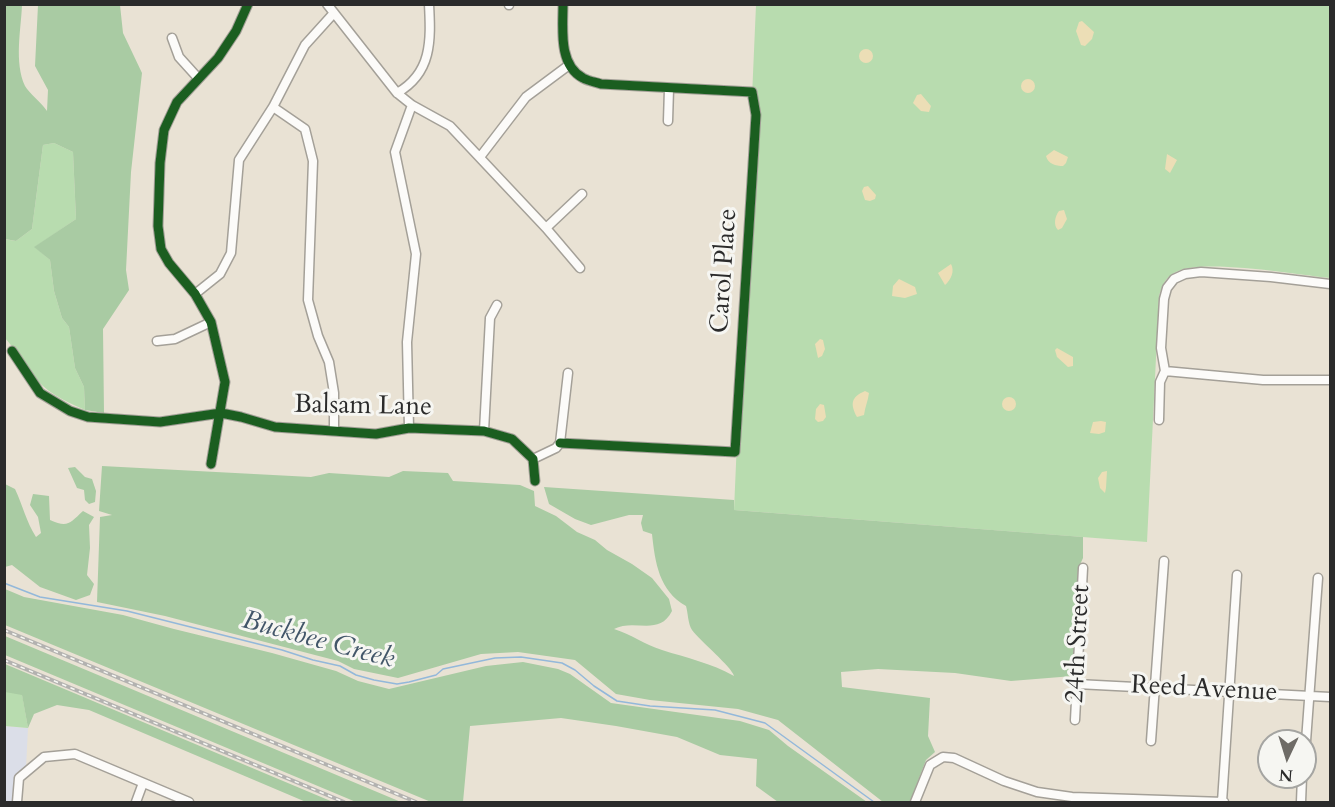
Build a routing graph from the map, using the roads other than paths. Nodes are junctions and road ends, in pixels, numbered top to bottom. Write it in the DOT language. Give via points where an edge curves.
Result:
graph roads {
  1 [pos="248,4"];
  2 [pos="327,4"];
  3 [pos="429,4"];
  4 [pos="563,4"];
  5 [pos="333,14"];
  6 [pos="172,38"];
  7 [pos="569,65"];
  8 [pos="198,78"];
  9 [pos="669,89"];
  10 [pos="397,93"];
  11 [pos="412,105"];
  12 [pos="273,107"];
  13 [pos="668,121"];
  14 [pos="480,157"];
  15 [pos="582,194"];
  16 [pos="546,228"];
  17 [pos="580,268"];
  18 [pos="1330,284"];
  19 [pos="195,294"];
  20 [pos="497,305"];
  21 [pos="211,322"];
  22 [pos="158,341"];
  23 [pos="12,351"];
  24 [pos="1165,371"];
  25 [pos="568,373"];
  26 [pos="1330,380"];
  27 [pos="221,413"];
  28 [pos="1159,420"];
  29 [pos="409,428"];
  30 [pos="334,431"];
  31 [pos="484,431"];
  32 [pos="560,443"];
  33 [pos="533,459"];
  34 [pos="211,464"];
  35 [pos="535,481"];
  36 [pos="1164,561"];
  37 [pos="1083,568"];
  38 [pos="1237,575"];
  39 [pos="1318,578"];
  40 [pos="1077,684"];
  41 [pos="1155,688"];
  42 [pos="1230,691"];
  43 [pos="1309,696"];
  44 [pos="1330,697"];
  45 [pos="1075,720"];
  46 [pos="1307,729"];
  47 [pos="1150,741"];
  48 [pos="143,783"];
  49 [pos="17,802"];
  50 [pos="136,802"];
  51 [pos="189,802"];
  52 [pos="915,802"];
  53 [pos="1223,802"];
  1 -- 8 [label="street" via="228,45"];
  2 -- 5 [label="street"];
  3 -- 10 [label="street" via="428,54 411,85"];
  4 -- 7 [label="street" via="562,40"];
  5 -- 10 [label="street"];
  5 -- 12 [label="street" via="305,45"];
  6 -- 8 [label="street" via="179,57"];
  7 -- 9 [label="street" via="582,78 601,84"];
  7 -- 14 [label="street" via="526,97"];
  8 -- 19 [label="street" via="177,102 164,130 158,226 166,259"];
  9 -- 13 [label="street"];
  9 -- 32 [label="street, Carol Place" via="752,92 756,115 735,452"];
  10 -- 11 [label="street"];
  11 -- 14 [label="street" via="450,126"];
  11 -- 29 [label="street" via="395,152 416,254 407,342"];
  12 -- 19 [label="street" via="239,160 231,253 220,274"];
  12 -- 30 [label="street" via="305,129 313,161 308,300 328,362 334,393"];
  14 -- 16 [label="street"];
  15 -- 16 [label="street"];
  16 -- 17 [label="street"];
  18 -- 24 [label="street" via="1234,274 1192,273 1174,279 1164,299 1161,348"];
  19 -- 21 [label="street"];
  20 -- 31 [label="street" via="490,318"];
  21 -- 22 [label="street" via="174,339"];
  21 -- 27 [label="street" via="225,382"];
  23 -- 27 [label="street, Balsam Lane" via="40,393 88,417 160,422"];
  24 -- 26 [label="street" via="1263,380"];
  24 -- 28 [label="street" via="1160,382"];
  25 -- 32 [label="street"];
  27 -- 30 [label="street, Balsam Lane" via="275,427"];
  27 -- 34 [label="street"];
  29 -- 30 [label="street, Balsam Lane" via="376,434"];
  29 -- 31 [label="street, Balsam Lane"];
  31 -- 33 [label="street, Balsam Lane" via="512,439"];
  32 -- 33 [label="street"];
  33 -- 35 [label="street"];
  36 -- 41 [label="street"];
  37 -- 40 [label="street, 24th Street"];
  38 -- 42 [label="street"];
  39 -- 43 [label="street"];
  40 -- 41 [label="street, Reed Avenue"];
  40 -- 45 [label="street, 24th Street"];
  41 -- 42 [label="street, Reed Avenue"];
  41 -- 47 [label="street"];
  42 -- 43 [label="street, Reed Avenue"];
  42 -- 53 [label="street"];
  43 -- 44 [label="street, Reed Avenue"];
  43 -- 46 [label="street"];
  48 -- 49 [label="street" via="75,754 44,757 20,778"];
  48 -- 50 [label="street"];
  48 -- 51 [label="street"];
  52 -- 53 [label="street" via="930,765 944,757 1037,792"];
}
